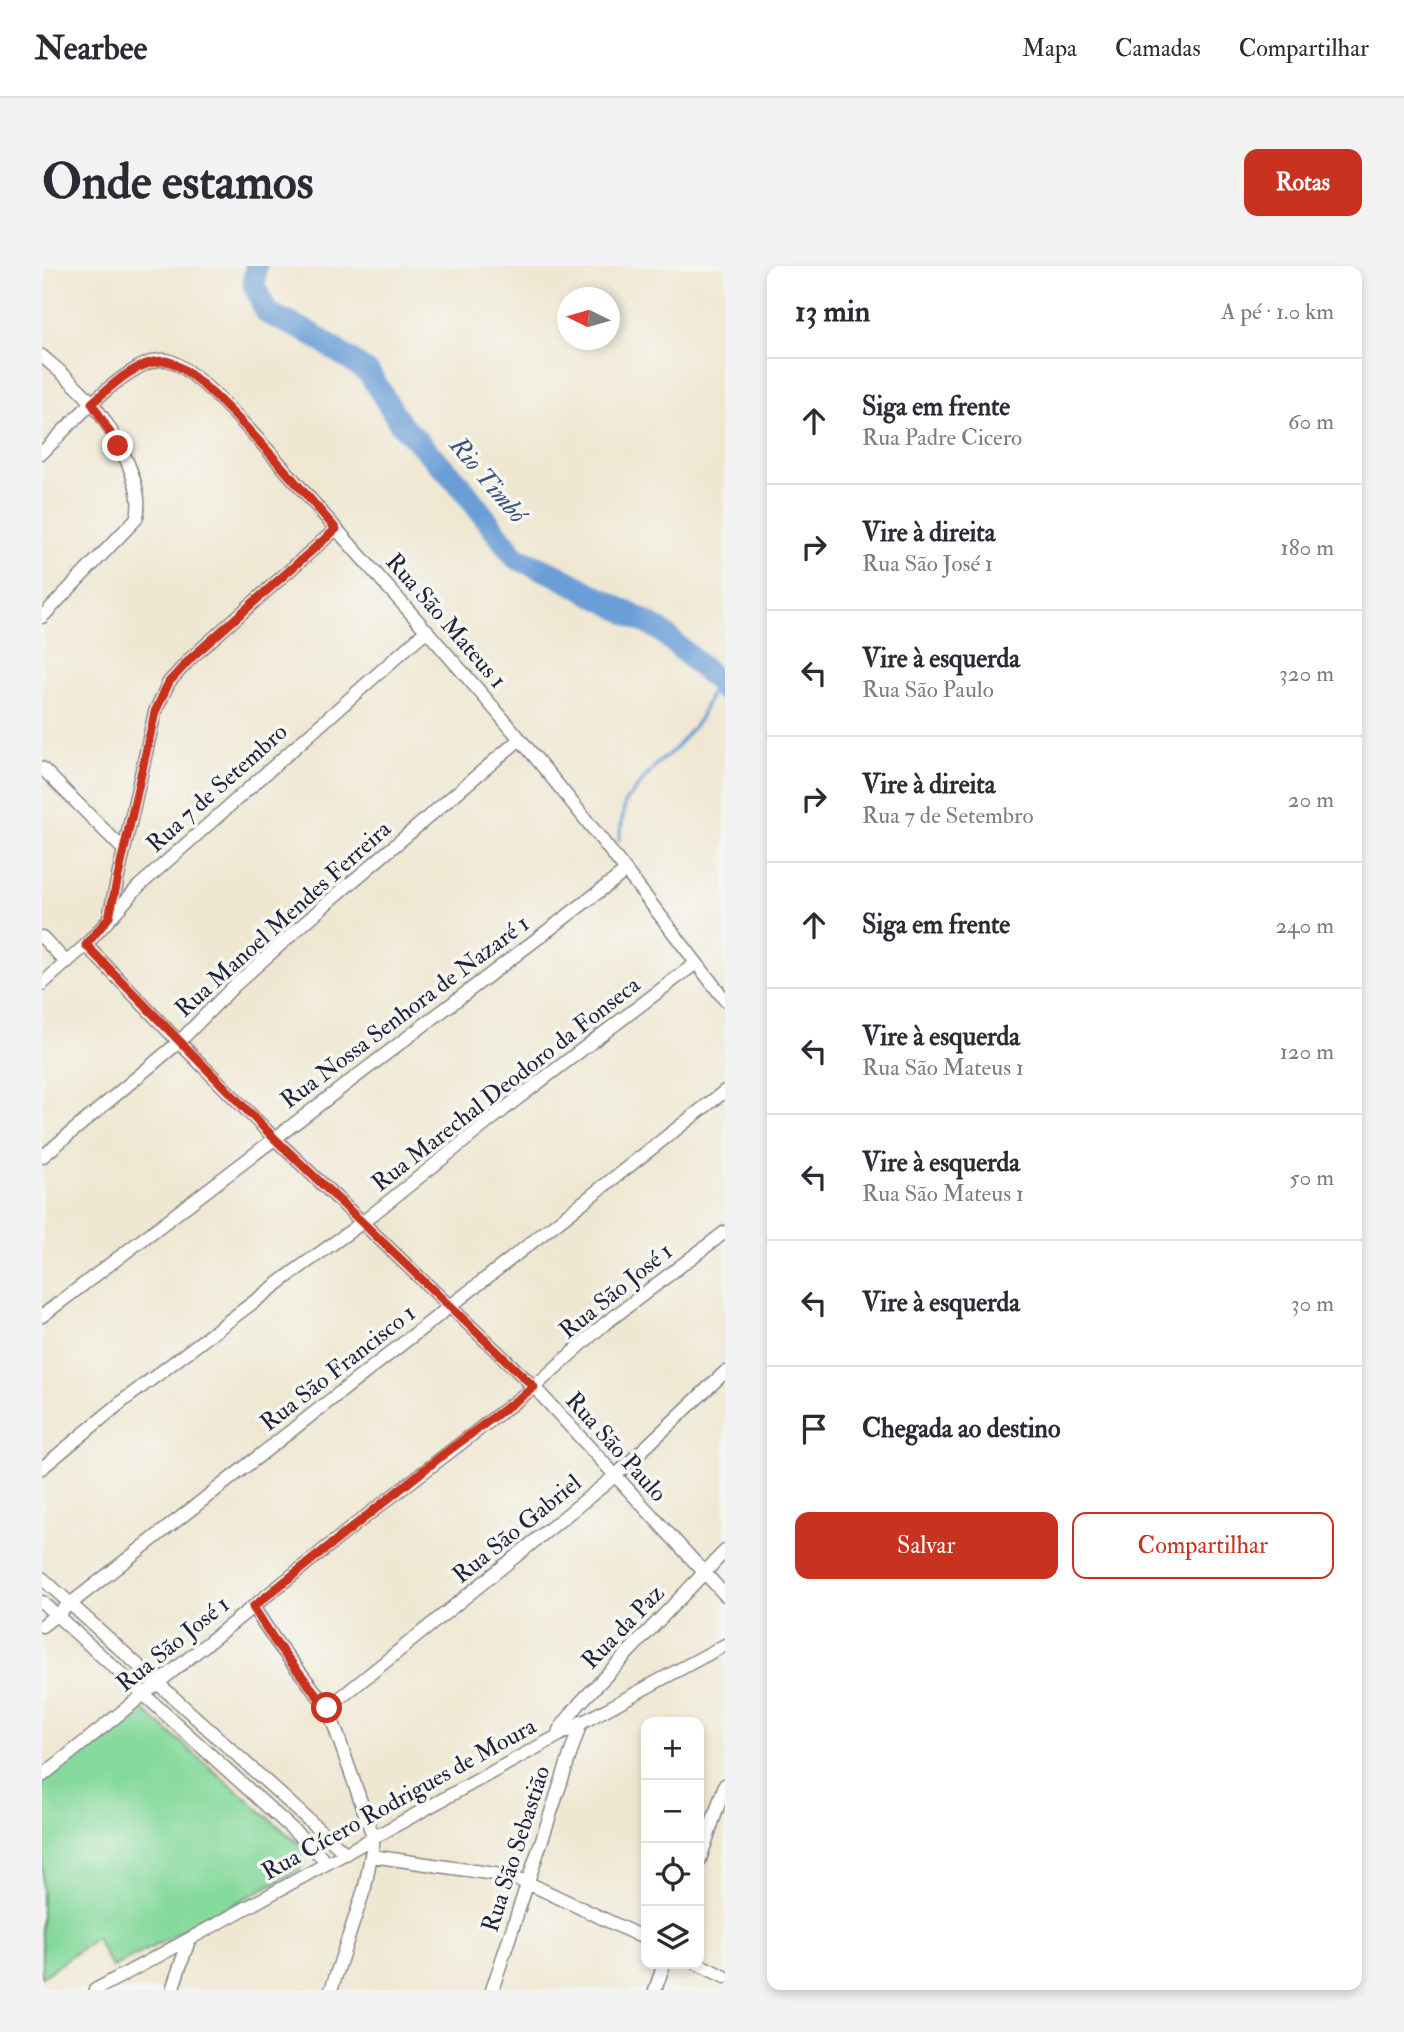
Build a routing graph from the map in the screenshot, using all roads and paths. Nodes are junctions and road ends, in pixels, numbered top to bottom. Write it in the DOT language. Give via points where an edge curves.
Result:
graph roads {
  1 [pos="42,356"];
  2 [pos="92,403"];
  3 [pos="42,453"];
  4 [pos="336,529"];
  5 [pos="42,617"];
  6 [pos="427,630"];
  7 [pos="520,738"];
  8 [pos="42,768"];
  9 [pos="123,849"];
  10 [pos="626,871"];
  11 [pos="109,917"];
  12 [pos="42,937"];
  13 [pos="86,945"];
  14 [pos="67,963"];
  15 [pos="696,963"];
  16 [pos="42,984"];
  17 [pos="725,1000"];
  18 [pos="179,1042"];
  19 [pos="725,1091"];
  20 [pos="274,1138"];
  21 [pos="42,1157"];
  22 [pos="363,1222"];
  23 [pos="725,1232"];
  24 [pos="451,1306"];
  25 [pos="42,1316"];
  26 [pos="725,1372"];
  27 [pos="534,1387"];
  28 [pos="42,1468"];
  29 [pos="615,1476"];
  30 [pos="725,1550"];
  31 [pos="704,1574"];
  32 [pos="42,1578"];
  33 [pos="725,1595"];
  34 [pos="42,1602"];
  35 [pos="71,1605"];
  36 [pos="253,1607"];
  37 [pos="57,1614"];
  38 [pos="42,1626"];
  39 [pos="725,1644"];
  40 [pos="156,1683"];
  41 [pos="143,1694"];
  42 [pos="327,1708"];
  43 [pos="581,1722"];
  44 [pos="555,1736"];
  45 [pos="42,1776"];
  46 [pos="725,1786"];
  47 [pos="374,1839"];
  48 [pos="704,1847"];
  49 [pos="346,1854"];
  50 [pos="372,1856"];
  51 [pos="327,1863"];
  52 [pos="528,1884"];
  53 [pos="641,1937"];
  54 [pos="189,1940"];
  55 [pos="704,1967"];
  56 [pos="662,1969"];
  57 [pos="725,1977"];
  58 [pos="95,1990"];
  59 [pos="173,1990"];
  60 [pos="331,1990"];
  61 [pos="492,1990"];
  62 [pos="655,1990"];
  1 -- 2 [label="street"];
  2 -- 3 [label="street"];
  2 -- 4 [label="street, Rua São Mateus 1" via="138,368 167,360 229,410"];
  2 -- 5 [label="street" via="131,474 139,512"];
  4 -- 6 [label="street, Rua São Mateus 1"];
  4 -- 9 [label="street" via="169,682 155,712"];
  6 -- 7 [label="street, Rua São Mateus 1"];
  6 -- 11 [label="street, Rua 7 de Setembro"];
  7 -- 10 [label="street, Rua São Mateus 1"];
  7 -- 18 [label="street, Rua Manoel Mendes Ferreira" via="234,986"];
  8 -- 9 [label="street"];
  9 -- 11 [label="street"];
  10 -- 15 [label="street, Rua São Mateus 1"];
  10 -- 20 [label="street, Rua Nossa Senhora de Nazaré 1"];
  11 -- 13 [label="street, Rua 7 de Setembro"];
  12 -- 14 [label="street"];
  13 -- 14 [label="street, Rua 7 de Setembro"];
  13 -- 18 [label="street, Rua São Paulo"];
  14 -- 16 [label="street, Rua 7 de Setembro"];
  15 -- 17 [label="street, Rua São Mateus 1"];
  15 -- 22 [label="street, Rua Marechal Deodoro da Fonseca"];
  18 -- 20 [label="street, Rua São Paulo"];
  18 -- 21 [label="street, Rua Manoel Mendes Ferreira"];
  19 -- 24 [label="street, Rua São Francisco 1"];
  20 -- 22 [label="street, Rua São Paulo"];
  20 -- 25 [label="street, Rua Nossa Senhora de Nazaré 1"];
  22 -- 24 [label="street, Rua São Paulo"];
  22 -- 28 [label="street, Rua Marechal Deodoro da Fonseca" via="124,1400"];
  23 -- 27 [label="street, Rua São José 1" via="602,1326"];
  24 -- 27 [label="street, Rua São Paulo"];
  24 -- 35 [label="street, Rua São Francisco 1"];
  26 -- 29 [label="street, Rua São Gabriel"];
  27 -- 29 [label="street, Rua São Paulo"];
  27 -- 36 [label="street, Rua São José 1"];
  29 -- 31 [label="street, Rua São Paulo"];
  29 -- 42 [label="street, Rua São Gabriel"];
  30 -- 31 [label="street, Rua da Paz"];
  31 -- 33 [label="street, Rua São Paulo"];
  31 -- 44 [label="street, Rua da Paz" via="579,1704"];
  32 -- 35 [label="street"];
  34 -- 37 [label="street"];
  35 -- 37 [label="street, Rua São Francisco 1"];
  35 -- 40 [label="street"];
  36 -- 40 [label="street, Rua São José 1"];
  36 -- 42 [label="street"];
  37 -- 38 [label="street, Rua São Francisco 1"];
  37 -- 41 [label="street"];
  39 -- 43 [label="street, Rua Cícero Rodrigues de Moura"];
  40 -- 41 [label="street, Rua São José 1"];
  40 -- 49 [label="street"];
  41 -- 45 [label="street, Rua São José 1"];
  41 -- 51 [label="street"];
  42 -- 47 [label="street"];
  43 -- 44 [label="street, Rua Cícero Rodrigues de Moura"];
  43 -- 52 [label="street, Rua São Sebastião"];
  44 -- 47 [label="street, Rua Cícero Rodrigues de Moura"];
  46 -- 48 [label="street"];
  47 -- 49 [label="street, Rua Cícero Rodrigues de Moura"];
  47 -- 50 [label="street"];
  49 -- 51 [label="street, Rua Cícero Rodrigues de Moura"];
  50 -- 52 [label="street" via="469,1869"];
  50 -- 60 [label="street"];
  51 -- 54 [label="street, Rua Cícero Rodrigues de Moura"];
  52 -- 53 [label="street"];
  52 -- 61 [label="street, Rua São Sebastião"];
  54 -- 58 [label="street, Rua Cícero Rodrigues de Moura"];
  54 -- 59 [label="street"];
  55 -- 57 [label="street"];
  56 -- 62 [label="street"];
}
